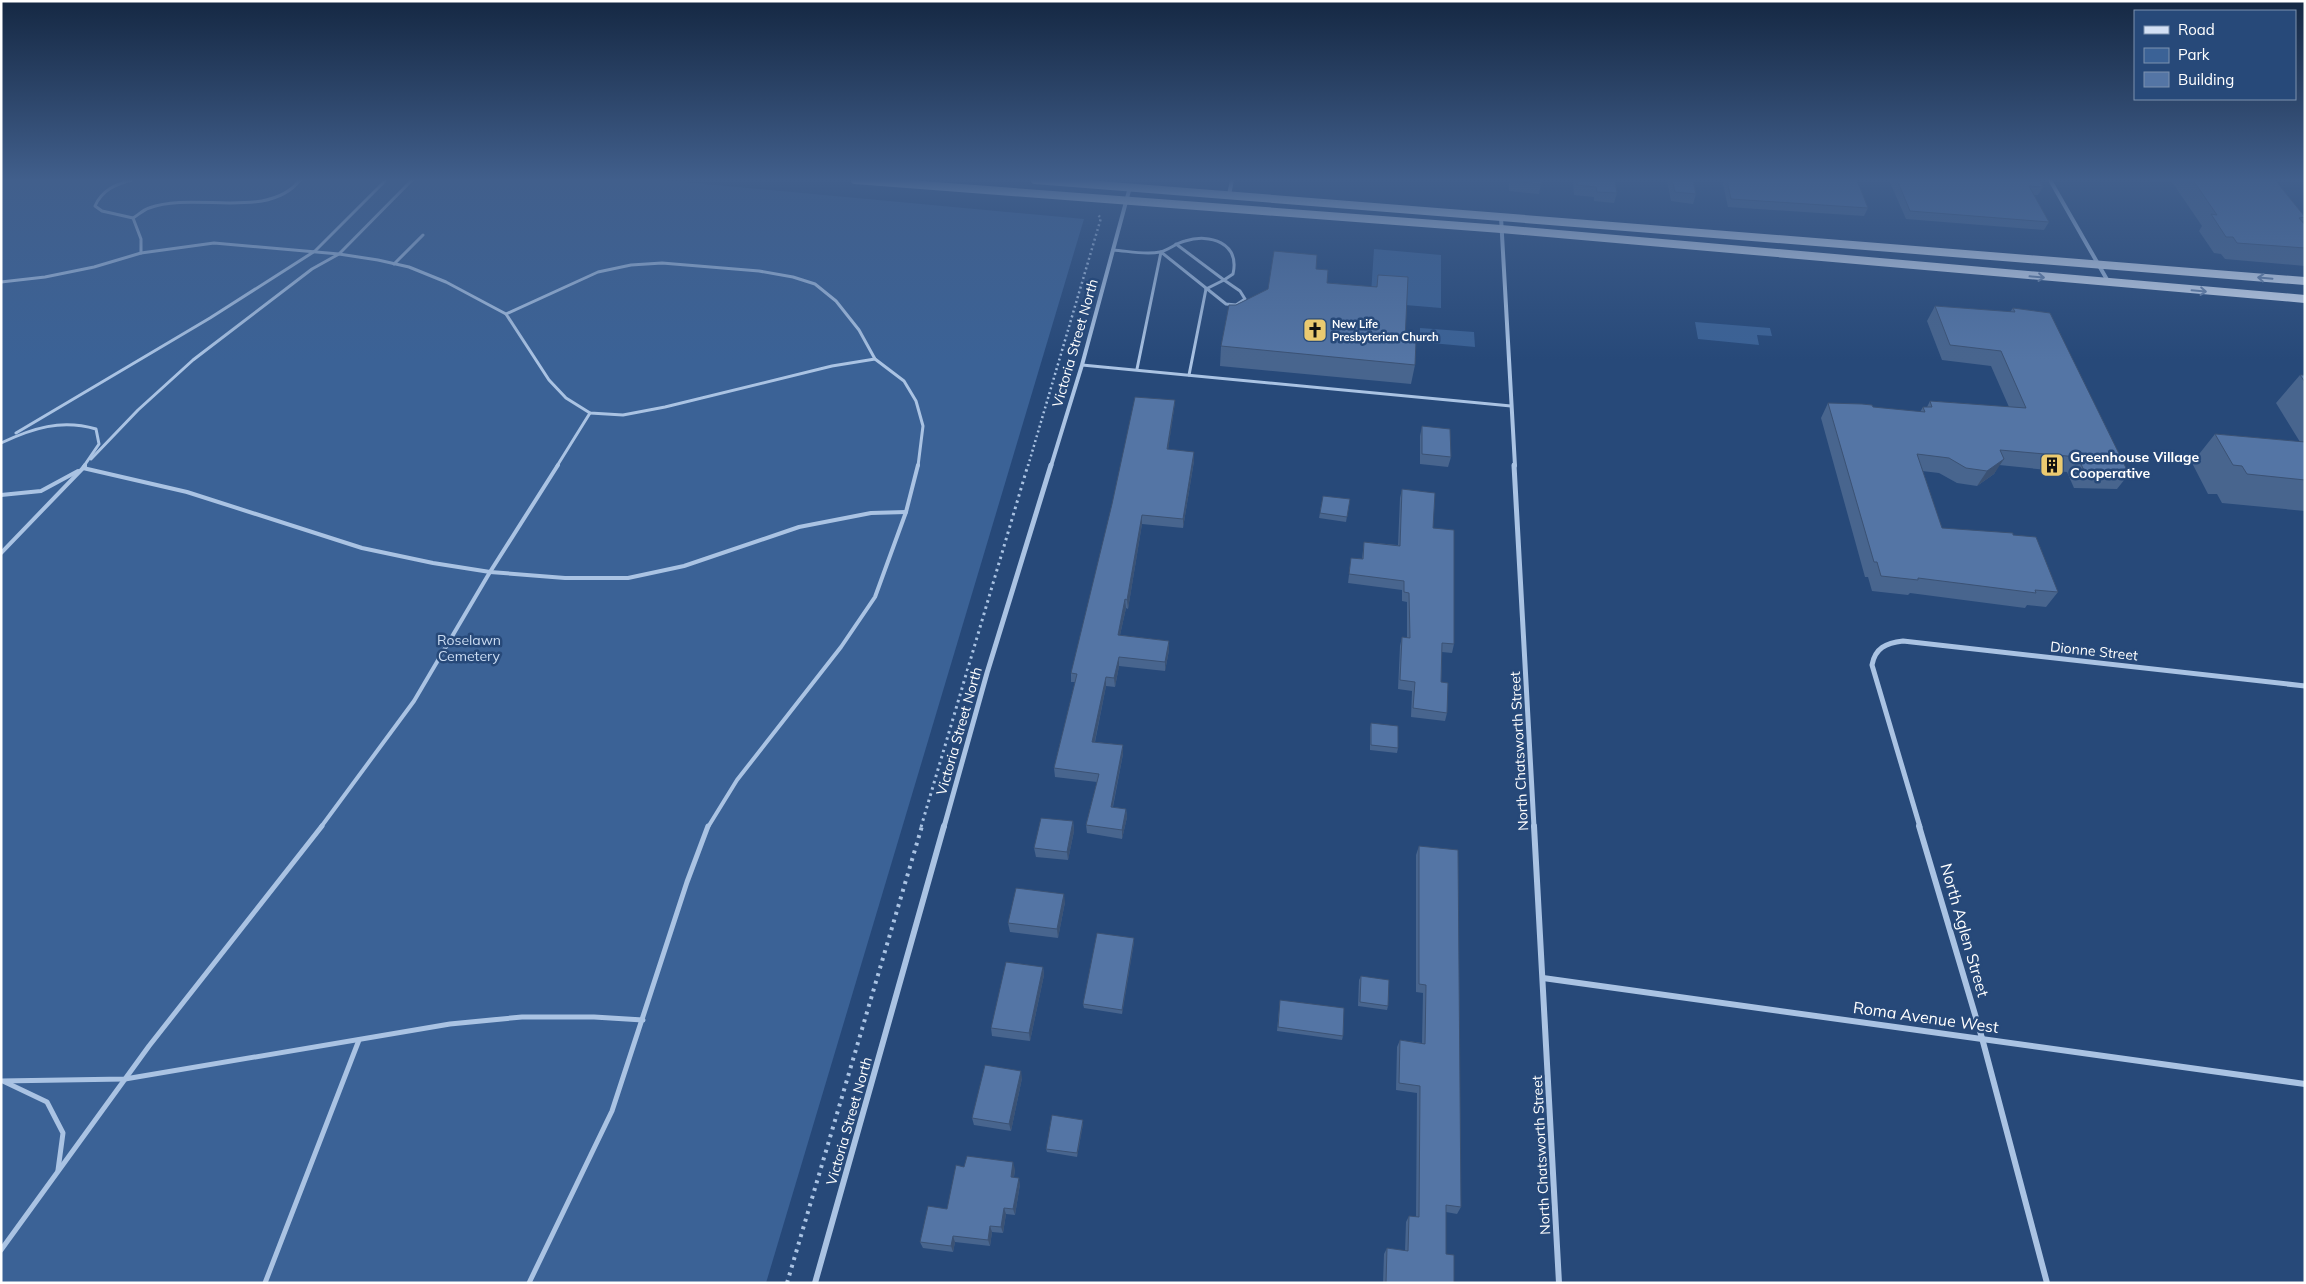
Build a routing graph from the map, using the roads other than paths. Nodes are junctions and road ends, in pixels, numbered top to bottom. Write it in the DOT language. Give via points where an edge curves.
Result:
graph roads {
  1 [pos="141,240"];
  2 [pos="326,240"];
  3 [pos="353,240"];
  4 [pos="418,240"];
  5 [pos="1116,240"];
  6 [pos="1188,240"];
  7 [pos="1198,240"];
  8 [pos="1502,240"];
  9 [pos="1624,240"];
  10 [pos="1792,240"];
  11 [pos="2084,240"];
  12 [pos="1176,244"];
  13 [pos="1113,250"];
  14 [pos="315,251"];
  15 [pos="1161,252"];
  16 [pos="141,253"];
  17 [pos="339,254"];
  18 [pos="394,264"];
  19 [pos="2098,264"];
  20 [pos="1224,280"];
  21 [pos="2305,281"];
  22 [pos="1,282"];
  23 [pos="2109,283"];
  24 [pos="1206,288"];
  25 [pos="2305,299"];
  26 [pos="506,314"];
  27 [pos="875,359"];
  28 [pos="1082,365"];
  29 [pos="1137,369"];
  30 [pos="1189,375"];
  31 [pos="1511,406"];
  32 [pos="590,414"];
  33 [pos="1,443"];
  34 [pos="83,468"];
  35 [pos="1,495"];
  36 [pos="906,512"];
  37 [pos="1,553"];
  38 [pos="490,572"];
  39 [pos="1881,646"];
  40 [pos="2305,686"];
  41 [pos="1543,978"];
  42 [pos="643,1020"];
  43 [pos="1982,1038"];
  44 [pos="359,1040"];
  45 [pos="125,1079"];
  46 [pos="2,1081"];
  47 [pos="2305,1084"];
  48 [pos="58,1171"];
  49 [pos="1,1250"];
  50 [pos="265,1283"];
  51 [pos="529,1283"];
  52 [pos="815,1283"];
  53 [pos="1559,1283"];
  54 [pos="2046,1283"];
  1 -- 16 [label="lane"];
  2 -- 14 [label="lane"];
  3 -- 17 [label="lane"];
  4 -- 18 [label="lane"];
  5 -- 13 [label="street, Victoria Street North"];
  6 -- 12 [label="lane"];
  7 -- 20 [label="lane" via="1227,244 1234,255 1235,265 1233,274"];
  8 -- 31 [label="street, North Chatsworth Street"];
  9 -- 23 [label="main road, one-way"];
  10 -- 19 [label="main road"];
  11 -- 19 [label="street"];
  12 -- 15 [label="lane"];
  12 -- 20 [label="lane"];
  13 -- 15 [label="lane"];
  13 -- 28 [label="street, Victoria Street North"];
  14 -- 16 [label="lane" via="214,243"];
  14 -- 17 [label="lane"];
  14 -- 33 [label="lane"];
  15 -- 24 [label="lane"];
  15 -- 29 [label="lane"];
  16 -- 22 [label="lane" via="94,267"];
  17 -- 18 [label="lane"];
  17 -- 34 [label="lane" via="312,269 193,360 138,410"];
  18 -- 26 [label="lane" via="446,282"];
  21 -- 19 [label="main road, one-way"];
  19 -- 23 [label="street"];
  20 -- 24 [label="lane"];
  20 -- 24 [label="lane" via="1244,296 1242,302 1226,304"];
  23 -- 25 [label="main road, one-way"];
  24 -- 30 [label="lane"];
  26 -- 27 [label="lane" via="598,272 630,264 662,263 759,271 816,284 836,301"];
  26 -- 32 [label="lane" via="549,380 566,398"];
  27 -- 32 [label="lane" via="832,366 665,407 623,415"];
  27 -- 36 [label="lane" via="904,381 916,401 923,426 918,465"];
  28 -- 29 [label="lane"];
  28 -- 52 [label="street, Victoria Street North" via="987,673"];
  29 -- 30 [label="lane"];
  30 -- 31 [label="lane"];
  31 -- 41 [label="street, North Chatsworth Street"];
  32 -- 38 [label="lane"];
  33 -- 34 [label="lane" via="55,423 79,423 96,430 99,444"];
  34 -- 35 [label="lane" via="41,491"];
  34 -- 37 [label="lane"];
  34 -- 38 [label="lane" via="187,492 362,548"];
  36 -- 38 [label="lane" via="871,513 799,527 684,566 628,578 565,578"];
  36 -- 42 [label="lane" via="874,597 841,647 737,780 707,828"];
  38 -- 45 [label="lane" via="414,701 349,792"];
  39 -- 40 [label="street, Dionne Street" via="1903,641"];
  39 -- 43 [label="street, North Aglen Street" via="1873,654 1872,665"];
  41 -- 43 [label="street, Roma Avenue West"];
  41 -- 53 [label="street, North Chatsworth Street"];
  42 -- 44 [label="lane" via="522,1017 450,1024"];
  42 -- 51 [label="lane" via="612,1111"];
  43 -- 47 [label="street, Roma Avenue West"];
  43 -- 54 [label="street, North Aglen Street"];
  44 -- 45 [label="lane"];
  44 -- 50 [label="lane"];
  45 -- 46 [label="lane"];
  45 -- 48 [label="lane"];
  46 -- 48 [label="lane" via="47,1102 63,1133"];
  48 -- 49 [label="lane"];
}
